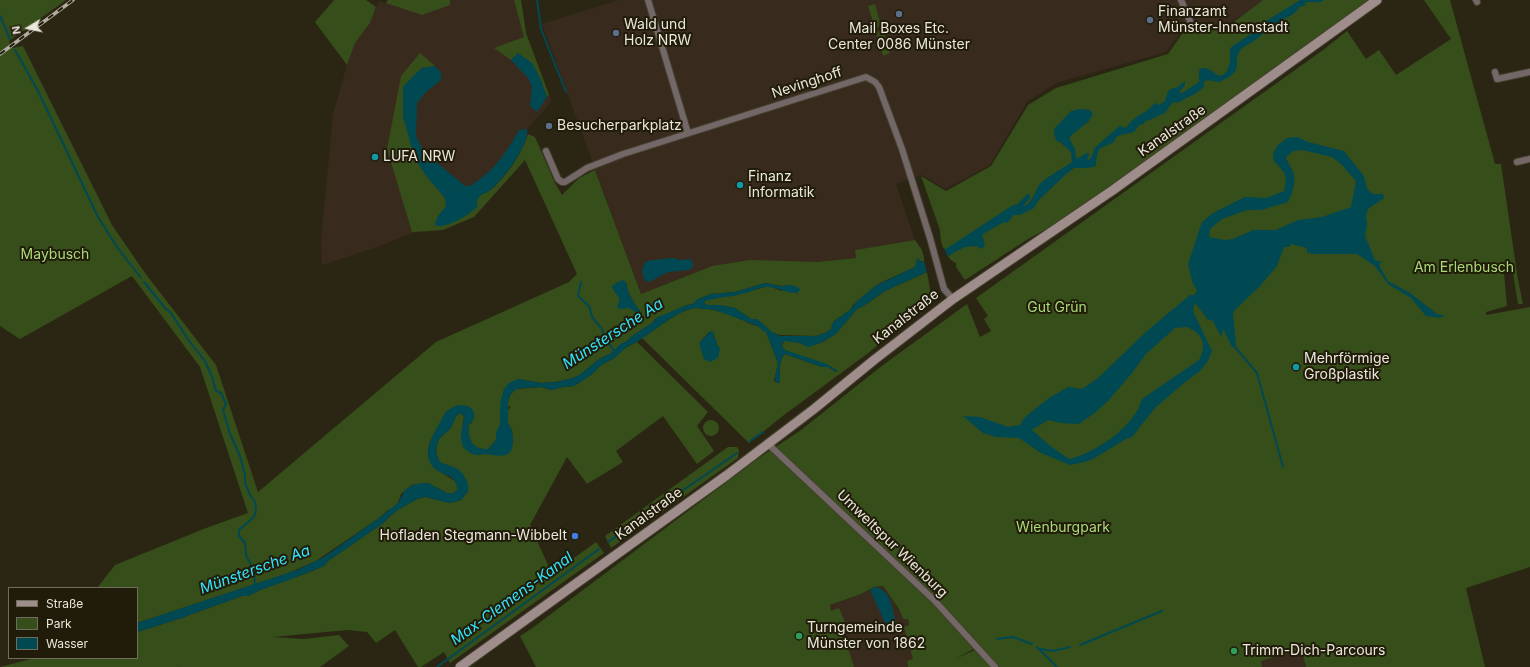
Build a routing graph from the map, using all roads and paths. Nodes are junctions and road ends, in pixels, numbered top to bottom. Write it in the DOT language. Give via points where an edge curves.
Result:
graph roads {
  1 [pos="648,0"];
  2 [pos="1181,0"];
  3 [pos="1377,0"];
  4 [pos="1190,21"];
  5 [pos="1495,72"];
  6 [pos="1530,72"];
  7 [pos="1497,79"];
  8 [pos="1499,86"];
  9 [pos="688,133"];
  10 [pos="546,151"];
  11 [pos="1530,159"];
  12 [pos="1518,162"];
  13 [pos="953,299"];
  14 [pos="767,443"];
  15 [pos="460,667"];
  16 [pos="995,667"];
  1 -- 9 [label="street"];
  2 -- 4 [label="street"];
  3 -- 13 [label="main road, Kanalstraße" via="1118,186"];
  5 -- 7 [label="street"];
  6 -- 7 [label="street"];
  7 -- 8 [label="street"];
  9 -- 10 [label="street, Nevinghoff" via="597,163 565,182 558,179"];
  9 -- 13 [label="street, Nevinghoff" via="858,79 866,77 876,82 902,149 944,288"];
  11 -- 12 [label="street"];
  13 -- 14 [label="main road, Kanalstraße"];
  14 -- 15 [label="main road, Kanalstraße"];
  14 -- 16 [label="street, Umweltspur Wienburg" via="934,600"];
}
